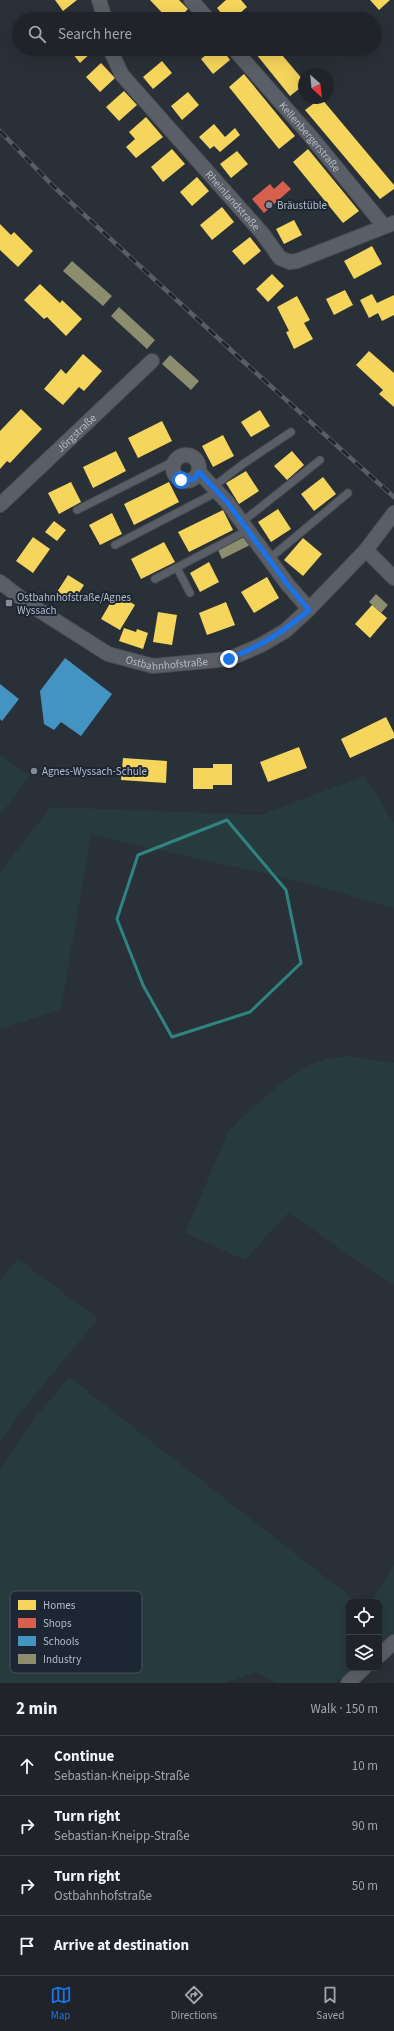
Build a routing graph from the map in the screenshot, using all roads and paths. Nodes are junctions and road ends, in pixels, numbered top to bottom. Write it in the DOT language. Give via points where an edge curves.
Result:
graph roads {
  1 [pos="111,0"];
  2 [pos="191,0"];
  3 [pos="103,11"];
  4 [pos="202,12"];
  5 [pos="113,56"];
  6 [pos="240,56"];
  7 [pos="389,225"];
  8 [pos="152,361"];
  9 [pos="292,432"];
  10 [pos="178,459"];
  11 [pos="320,460"];
  12 [pos="199,472"];
  13 [pos="215,490"];
  14 [pos="348,494"];
  15 [pos="0,505"];
  16 [pos="77,510"];
  17 [pos="394,513"];
  18 [pos="245,526"];
  19 [pos="114,545"];
  20 [pos="366,550"];
  21 [pos="269,558"];
  22 [pos="177,568"];
  23 [pos="394,578"];
  24 [pos="155,579"];
  25 [pos="0,582"];
  26 [pos="190,592"];
  27 [pos="309,610"];
  28 [pos="394,1642"];
  29 [pos="382,1653"];
  30 [pos="361,1671"];
  31 [pos="348,1683"];
  1 -- 3 [label="street"];
  2 -- 4 [label="street"];
  5 -- 7 [label="street, Rheinlandstraße" via="122,75 262,233 280,258 290,262 309,258"];
  6 -- 7 [label="street, Kellenbergerstraße"];
  8 -- 15 [label="street, Jörgstraße"];
  9 -- 13 [label="lane" via="243,464"];
  10 -- 12 [label="street" via="186,456 194,458 199,464"];
  10 -- 12 [label="street" via="174,466 178,478 190,481"];
  10 -- 16 [label="lane"];
  11 -- 18 [label="lane"];
  12 -- 13 [label="street"];
  13 -- 18 [label="street"];
  13 -- 19 [label="lane"];
  14 -- 21 [label="lane"];
  17 -- 20 [label="street, Ostbahnhofstraße"];
  18 -- 21 [label="street"];
  18 -- 22 [label="lane"];
  20 -- 23 [label="street"];
  20 -- 27 [label="street, Ostbahnhofstraße"];
  21 -- 27 [label="street"];
  22 -- 24 [label="lane"];
  22 -- 26 [label="lane"];
  25 -- 27 [label="street, Ostbahnhofstraße" via="26,602 108,654 153,666 229,659 285,631"];
  28 -- 29 [label="street"];
  30 -- 31 [label="street"];
}
